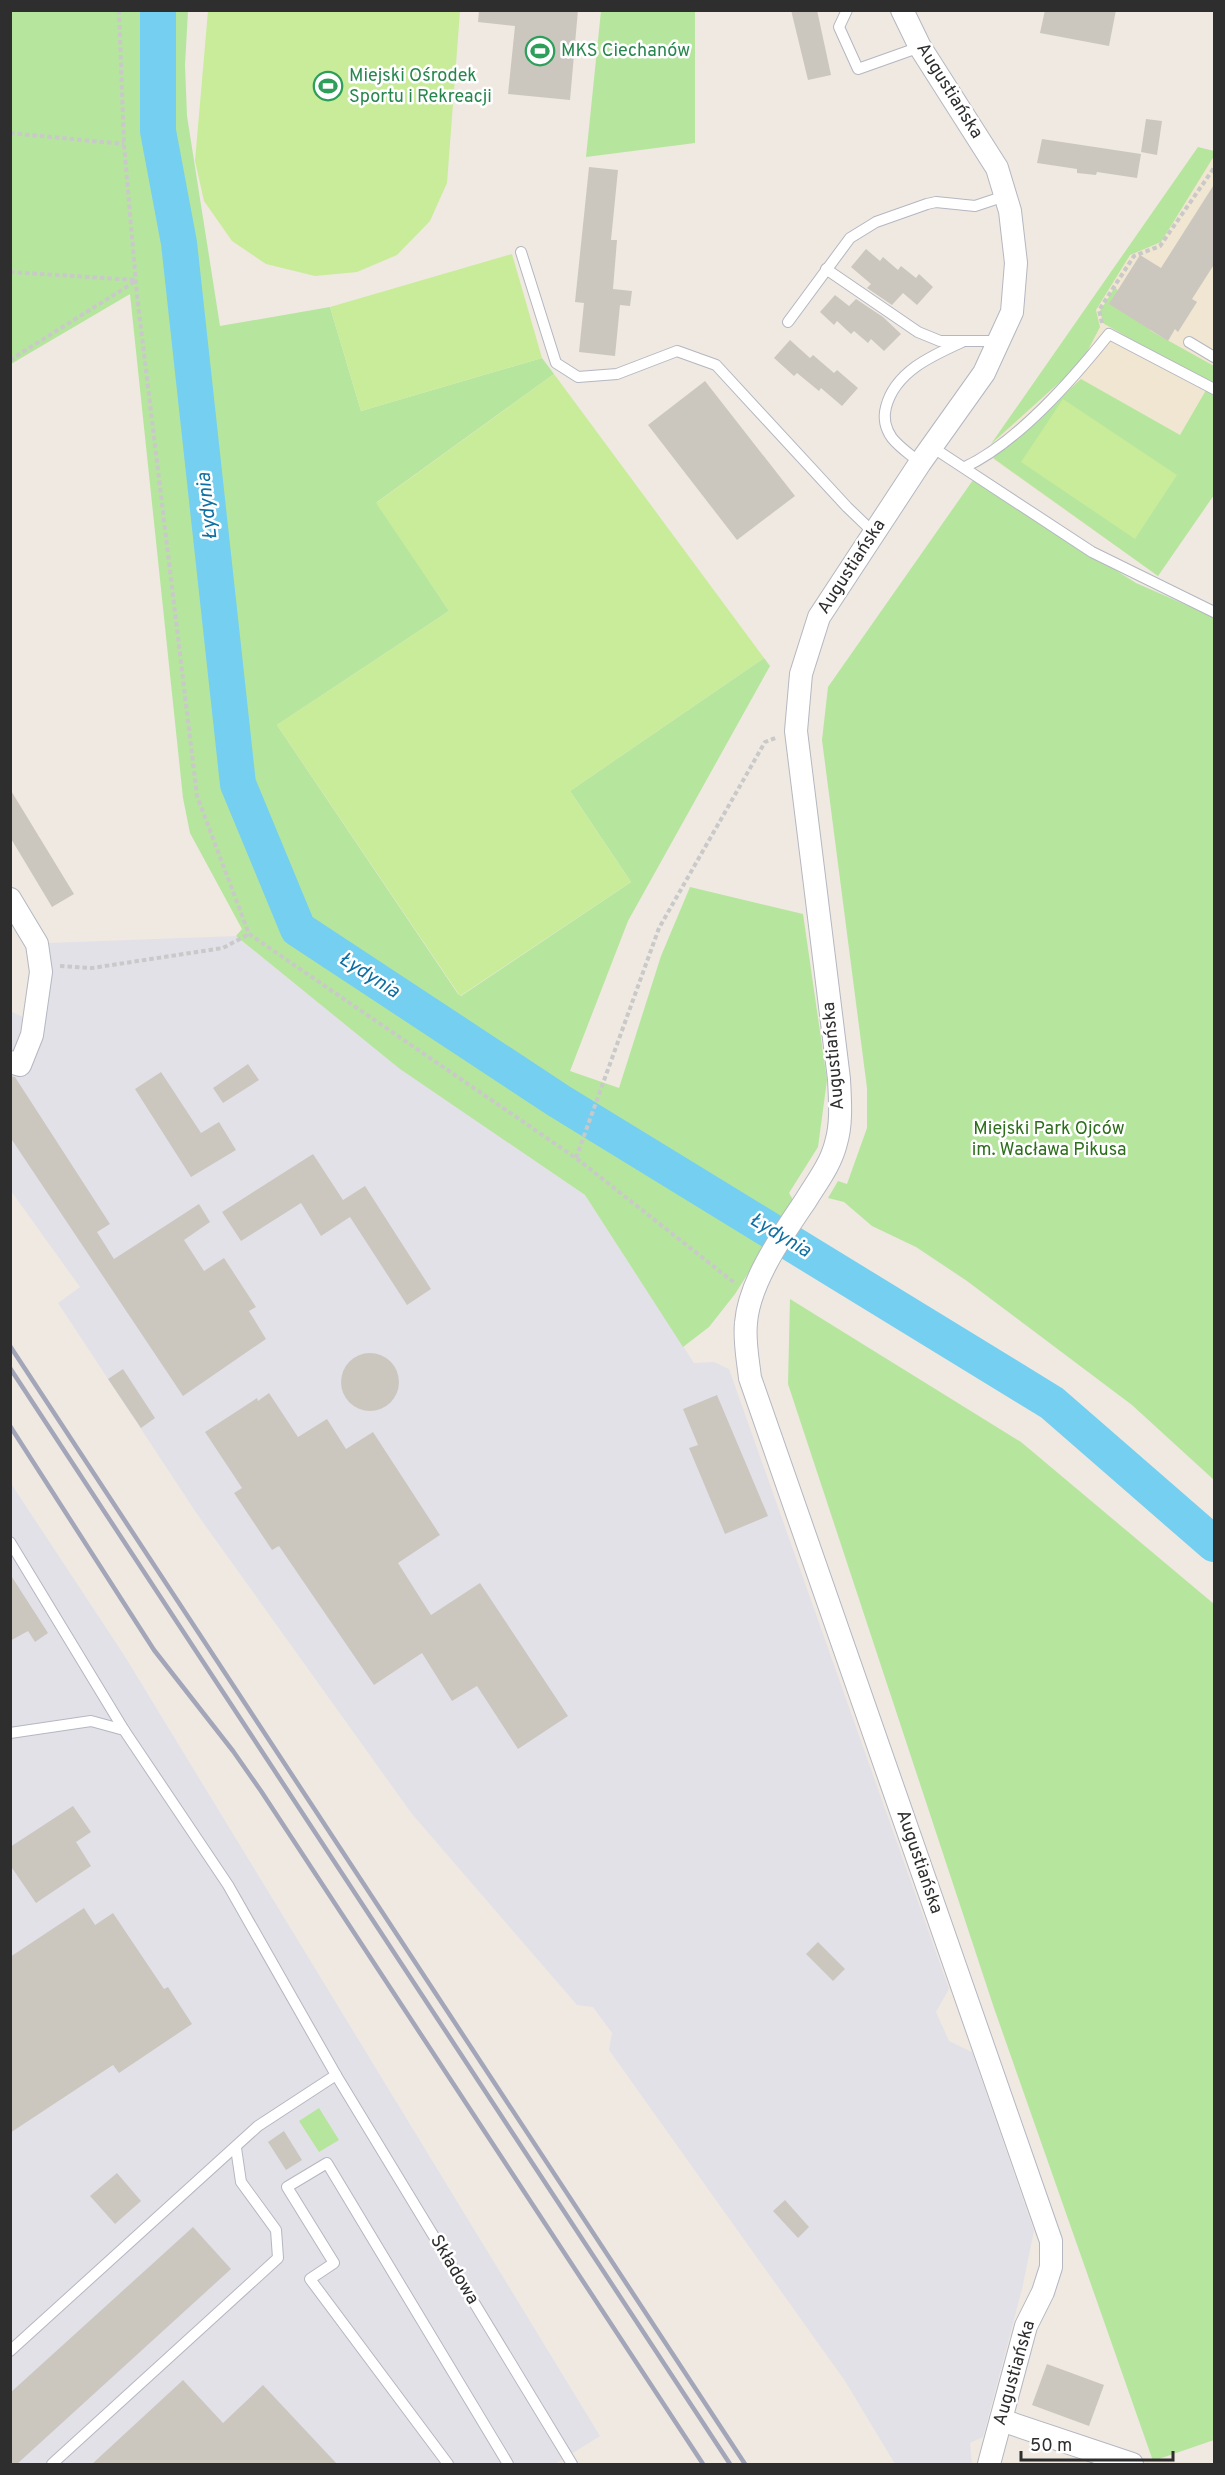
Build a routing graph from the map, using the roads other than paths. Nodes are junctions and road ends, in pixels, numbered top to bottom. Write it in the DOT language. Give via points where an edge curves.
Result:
graph roads {
  1 [pos="848,10"];
  2 [pos="902,10"];
  3 [pos="920,47"];
  4 [pos="1005,196"];
  5 [pos="521,252"];
  6 [pos="826,269"];
  7 [pos="788,322"];
  8 [pos="965,341"];
  9 [pos="1000,341"];
  10 [pos="1189,342"];
  11 [pos="1215,357"];
  12 [pos="1215,389"];
  13 [pos="926,455"];
  14 [pos="965,467"];
  15 [pos="874,533"];
  16 [pos="1215,612"];
  17 [pos="10,899"];
  18 [pos="10,1062"];
  19 [pos="10,1542"];
  20 [pos="124,1730"];
  21 [pos="10,1733"];
  22 [pos="336,2075"];
  23 [pos="236,2148"];
  24 [pos="10,2351"];
  25 [pos="1001,2420"];
  26 [pos="52,2464"];
  27 [pos="448,2464"];
  28 [pos="508,2464"];
  29 [pos="572,2464"];
  30 [pos="989,2464"];
  31 [pos="1132,2464"];
  1 -- 3 [label="lane" via="839,27 858,69"];
  2 -- 3 [label="street, Augustiańska"];
  3 -- 4 [label="street, Augustiańska" via="998,168"];
  4 -- 6 [label="lane" via="975,206 936,202 876,222 850,238"];
  4 -- 9 [label="street, Augustiańska" via="1016,263 1012,312"];
  5 -- 15 [label="lane" via="556,363 578,377 617,374 677,351 716,365"];
  6 -- 7 [label="lane"];
  6 -- 8 [label="lane" via="918,332 940,341"];
  8 -- 9 [label="lane"];
  8 -- 13 [label="lane" via="909,371 889,396 883,415 892,438"];
  9 -- 13 [label="street, Augustiańska" via="984,373"];
  10 -- 11 [label="lane"];
  12 -- 14 [label="lane" via="1109,334 1077,374 999,448"];
  13 -- 14 [label="lane"];
  13 -- 15 [label="street, Augustiańska"];
  14 -- 16 [label="lane" via="1092,552"];
  15 -- 25 [label="street, Augustiańska" via="819,617 801,674 796,731 838,1067 840,1108 836,1144 822,1174 768,1259 746,1321 746,1353 750,1378 1052,2241 1051,2268 1026,2326"];
  17 -- 18 [label="street" via="37,944 41,972 32,1035 20,1065"];
  19 -- 20 [label="lane, Składowa"];
  20 -- 21 [label="lane" via="91,1721"];
  20 -- 22 [label="lane, Składowa" via="228,1885"];
  22 -- 23 [label="lane" via="258,2126"];
  22 -- 29 [label="lane, Składowa"];
  23 -- 24 [label="lane"];
  23 -- 26 [label="lane" via="241,2182 276,2230 278,2258"];
  25 -- 30 [label="street, Augustiańska"];
  25 -- 31 [label="street"];
  27 -- 28 [label="lane" via="310,2279 334,2263 287,2187 327,2163"];
}
